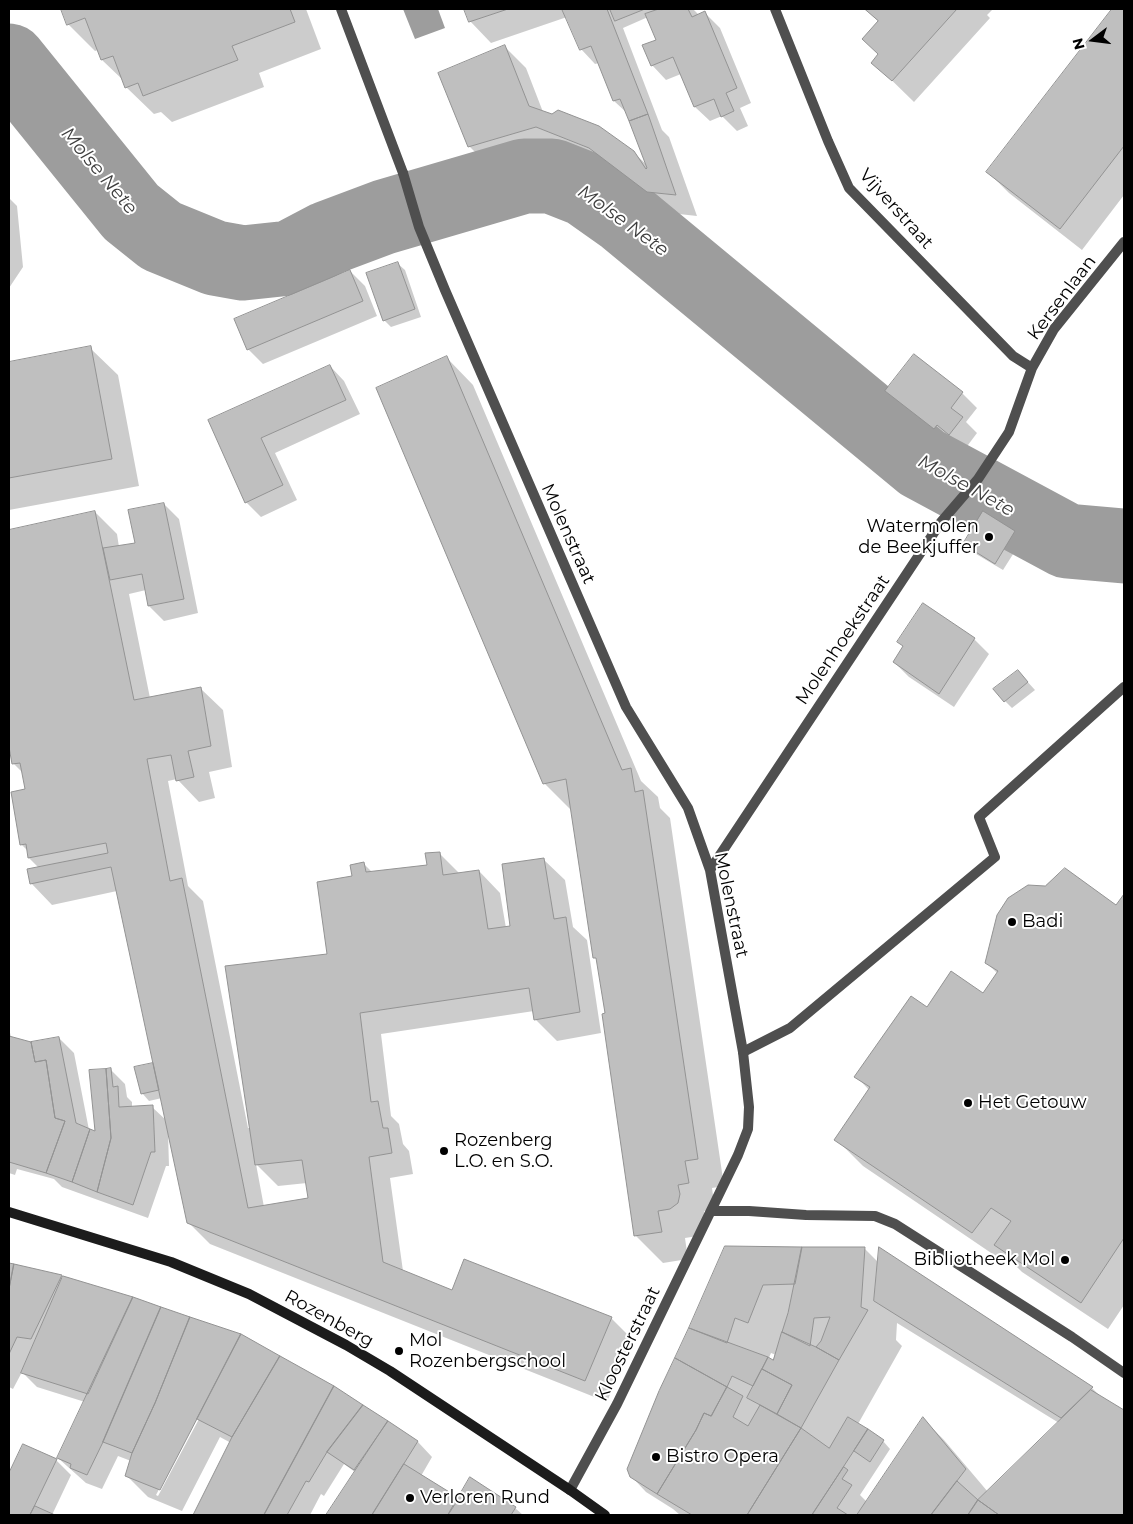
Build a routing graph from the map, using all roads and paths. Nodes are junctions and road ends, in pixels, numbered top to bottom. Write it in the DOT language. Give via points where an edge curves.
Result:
graph roads {
  1 [pos="341,9"];
  2 [pos="775,9"];
  3 [pos="1124,242"];
  4 [pos="1032,368"];
  5 [pos="1009,432"];
  6 [pos="1124,687"];
  7 [pos="710,870"];
  8 [pos="743,1052"];
  9 [pos="712,1211"];
  10 [pos="9,1212"];
  11 [pos="1124,1373"];
  12 [pos="570,1490"];
  13 [pos="605,1515"];
  1 -- 7 [label="street, Molenstraat" via="403,173 419,227 464,334 626,707 688,808"];
  2 -- 4 [label="street, Vijverstraat" via="849,188 1012,356"];
  3 -- 4 [label="street, Kersenlaan" via="1054,329"];
  4 -- 5 [label="street, Kersenlaan"];
  5 -- 7 [label="street, Molenhoekstraat" via="978,479 941,522"];
  6 -- 8 [label="street" via="979,817 995,857 790,1028"];
  7 -- 8 [label="street, Molenstraat"];
  8 -- 9 [label="street, Molenstraat" via="748,1129"];
  9 -- 11 [label="street" via="881,1218 903,1229"];
  9 -- 12 [label="street, Kloosterstraat" via="617,1404"];
  10 -- 12 [label="main road, Rozenberg" via="171,1262 249,1294 390,1372"];
  12 -- 13 [label="main road, Rozenberg"];
}
